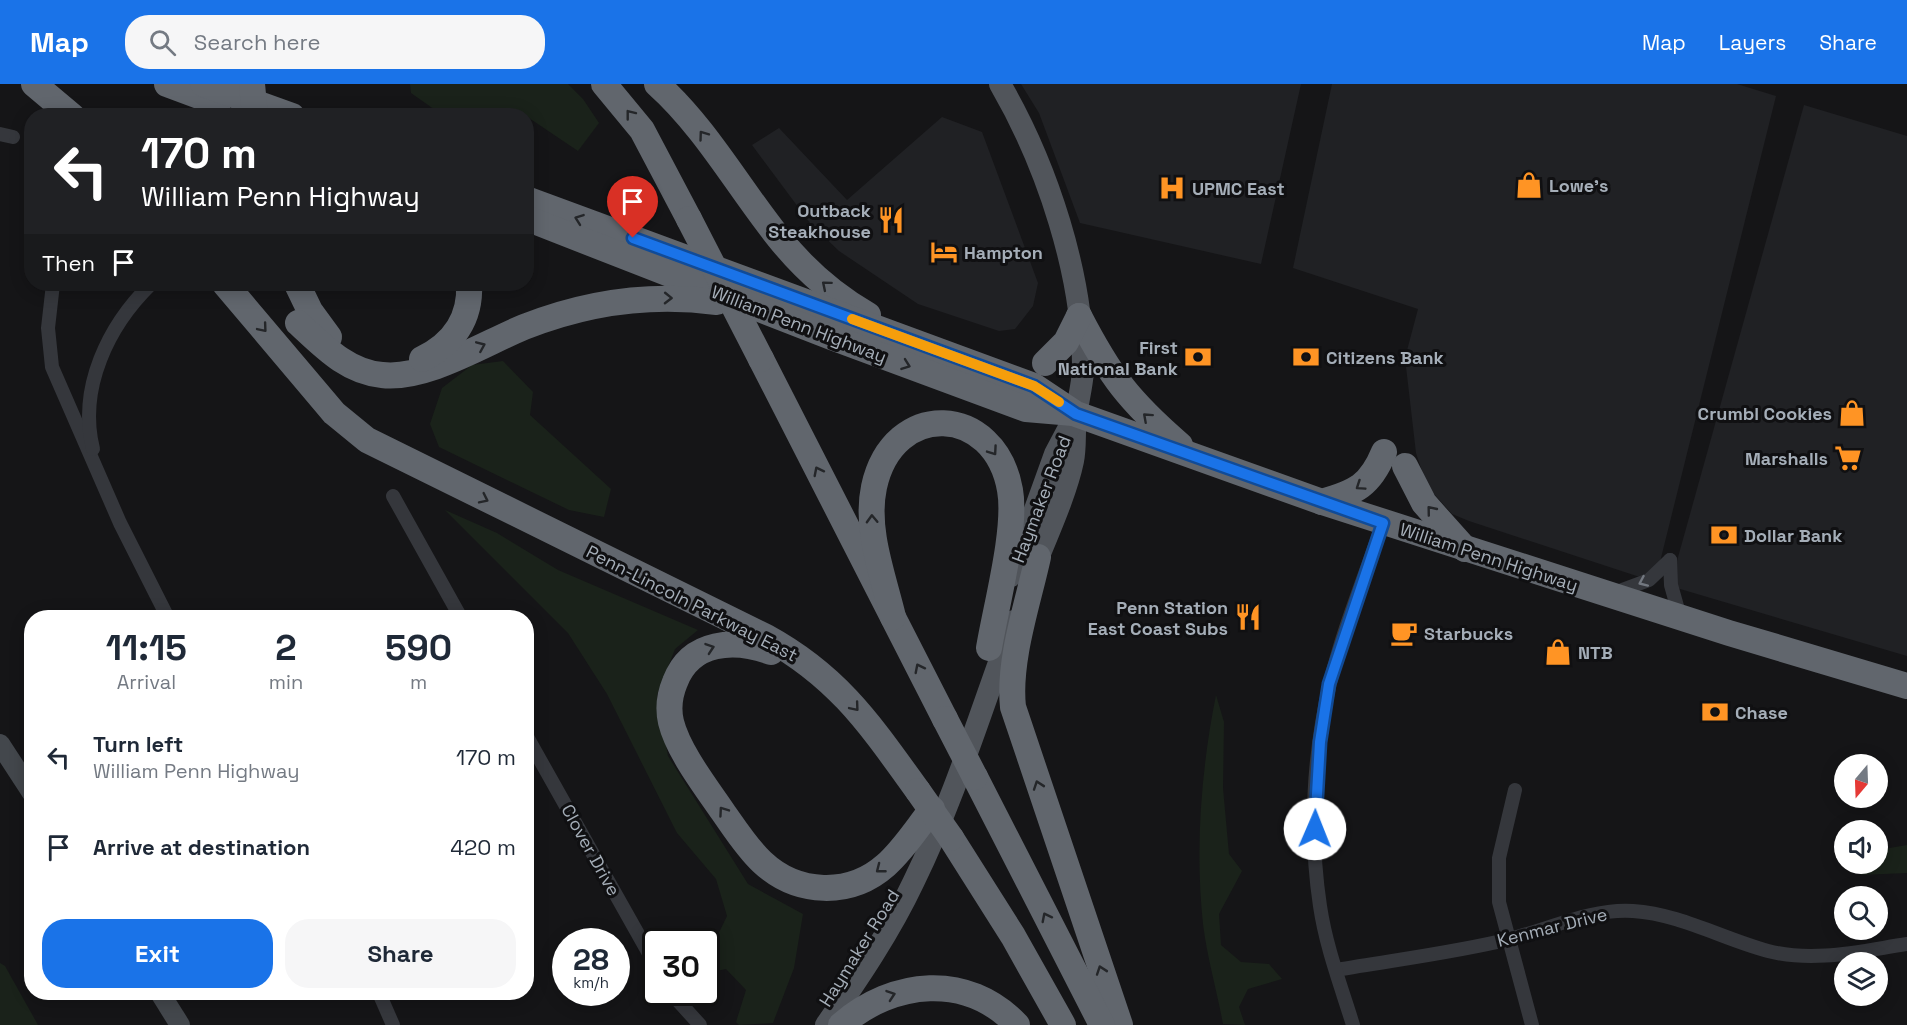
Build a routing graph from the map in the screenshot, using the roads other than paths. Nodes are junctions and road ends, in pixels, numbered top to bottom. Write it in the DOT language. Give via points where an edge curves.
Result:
graph roads {
  1 [pos="34,84"];
  2 [pos="167,84"];
  3 [pos="203,84"];
  4 [pos="252,84"];
  5 [pos="268,84"];
  6 [pos="604,84"];
  7 [pos="657,84"];
  8 [pos="1000,84"];
  9 [pos="62,108"];
  10 [pos="232,108"];
  11 [pos="254,108"];
  12 [pos="270,108"];
  13 [pos="270,108"];
  14 [pos="534,202"];
  15 [pos="534,221"];
  16 [pos="53,291"];
  17 [pos="144,291"];
  18 [pos="231,291"];
  19 [pos="283,291"];
  20 [pos="300,291"];
  21 [pos="469,291"];
  22 [pos="760,310"];
  23 [pos="1079,316"];
  24 [pos="298,323"];
  25 [pos="910,340"];
  26 [pos="1045,363"];
  27 [pos="1005,375"];
  28 [pos="91,401"];
  29 [pos="70,408"];
  30 [pos="1076,414"];
  31 [pos="1191,456"];
  32 [pos="432,474"];
  33 [pos="104,486"];
  34 [pos="393,496"];
  35 [pos="1322,502"];
  36 [pos="1383,523"];
  37 [pos="1465,549"];
  38 [pos="1038,557"];
  39 [pos="1609,595"];
  40 [pos="164,610"];
  41 [pos="457,610"];
  42 [pos="893,617"];
  43 [pos="1680,617"];
  44 [pos="989,648"];
  45 [pos="814,666"];
  46 [pos="1907,686"];
  47 [pos="0,744"];
  48 [pos="534,749"];
  49 [pos="24,781"];
  50 [pos="1515,790"];
  51 [pos="925,800"];
  52 [pos="1508,939"];
  53 [pos="642,941"];
  54 [pos="1907,944"];
  55 [pos="1336,970"];
  56 [pos="164,1000"];
  57 [pos="382,1000"];
  58 [pos="683,1006"];
  59 [pos="180,1025"];
  60 [pos="393,1025"];
  61 [pos="700,1025"];
  62 [pos="808,1025"];
  63 [pos="826,1025"];
  64 [pos="841,1025"];
  65 [pos="1017,1025"];
  66 [pos="1064,1025"];
  67 [pos="1102,1025"];
  68 [pos="1120,1025"];
  69 [pos="1353,1025"];
  70 [pos="1532,1025"];
  1 -- 9 [label="highway"];
  2 -- 10 [label="highway"];
  3 -- 12 [label="highway"];
  4 -- 11 [label="highway, bridge"];
  5 -- 13 [label="highway"];
  42 -- 6 [label="highway, one-way, bridge" via="642,130"];
  25 -- 7 [label="highway, one-way" via="848,302 793,254 696,125"];
  8 -- 23 [label="main road" via="1032,148 1054,207"];
  25 -- 14 [label="highway, William Penn Highway, one-way"];
  15 -- 22 [label="highway, William Penn Highway"];
  16 -- 29 [label="street" via="49,347 52,367"];
  17 -- 28 [label="street" via="113,329 102,354"];
  18 -- 32 [label="highway, Penn-Lincoln Parkway East, one-way" via="346,423 380,448"];
  19 -- 24 [label="highway"];
  20 -- 21 [label="highway" via="313,316 335,343 365,361 390,366 422,360 451,339 465,315"];
  24 -- 22 [label="highway, one-way" via="345,363 390,376 417,372 542,321 602,304 676,298"];
  22 -- 30 [label="highway, William Penn Highway, one-way" via="1026,409"];
  23 -- 26 [label="highway" via="1066,342"];
  23 -- 30 [label="main road" via="1083,370"];
  31 -- 23 [label="highway, one-way" via="1120,387"];
  24 -- 32 [label="highway" via="342,400"];
  25 -- 27 [label="highway, William Penn Highway"];
  26 -- 27 [label="main road" via="1028,372"];
  27 -- 30 [label="highway, William Penn Highway" via="1034,386"];
  28 -- 29 [label="street" via="81,412"];
  28 -- 33 [label="street" via="91,441"];
  29 -- 33 [label="street"];
  30 -- 31 [label="highway, William Penn Highway"];
  30 -- 38 [label="main road, Haymaker Road" via="1073,461"];
  30 -- 44 [label="main road, Haymaker Road" via="1055,454"];
  31 -- 35 [label="highway, William Penn Highway"];
  32 -- 45 [label="highway, Penn-Lincoln Parkway East, one-way" via="766,637"];
  33 -- 40 [label="street"];
  34 -- 41 [label="street"];
  35 -- 36 [label="highway, William Penn Highway"];
  37 -- 35 [label="highway, one-way" via="1424,503 1394,459 1365,484"];
  36 -- 37 [label="highway, William Penn Highway"];
  36 -- 55 [label="street" via="1336,658 1320,742 1315,829 1317,883"];
  37 -- 39 [label="highway, William Penn Highway"];
  38 -- 63 [label="main road, Haymaker Road" via="930,848 879,945"];
  68 -- 38 [label="highway, one-way" via="1013,707 1015,661"];
  39 -- 43 [label="highway, William Penn Highway"];
  43 -- 39 [label="street, one-way" via="1671,585 1670,560 1649,580"];
  42 -- 44 [label="highway, one-way" via="872,526 874,489 880,468 895,442 910,430 937,422 964,427 980,435 998,457 1011,498 1011,522"];
  67 -- 42 [label="highway, one-way, bridge"];
  43 -- 46 [label="highway, William Penn Highway"];
  44 -- 51 [label="main road, Haymaker Road"];
  45 -- 51 [label="highway, Penn-Lincoln Parkway East, one-way" via="858,710"];
  51 -- 45 [label="highway, one-way" via="885,866 848,885 827,888 797,884 777,874 753,853 675,733 670,715 673,686 692,657 728,643 759,648"];
  47 -- 49 [label="main road"];
  48 -- 53 [label="street, Clover Drive"];
  50 -- 52 [label="street" via="1499,858 1499,902"];
  51 -- 62 [label="main road, Haymaker Road" via="902,877 849,970"];
  51 -- 66 [label="highway, Penn-Lincoln Parkway East, bridge" via="1013,936"];
  52 -- 54 [label="street, Kenmar Drive" via="1603,913 1632,910 1663,916 1769,951 1795,955 1821,957"];
  52 -- 55 [label="street, Kenmar Drive"];
  52 -- 70 [label="street"];
  55 -- 69 [label="street"];
  56 -- 59 [label="main road"];
  57 -- 60 [label="street"];
  58 -- 61 [label="street"];
  64 -- 65 [label="highway, one-way" via="883,997 924,987 973,995 999,1008"];
}
